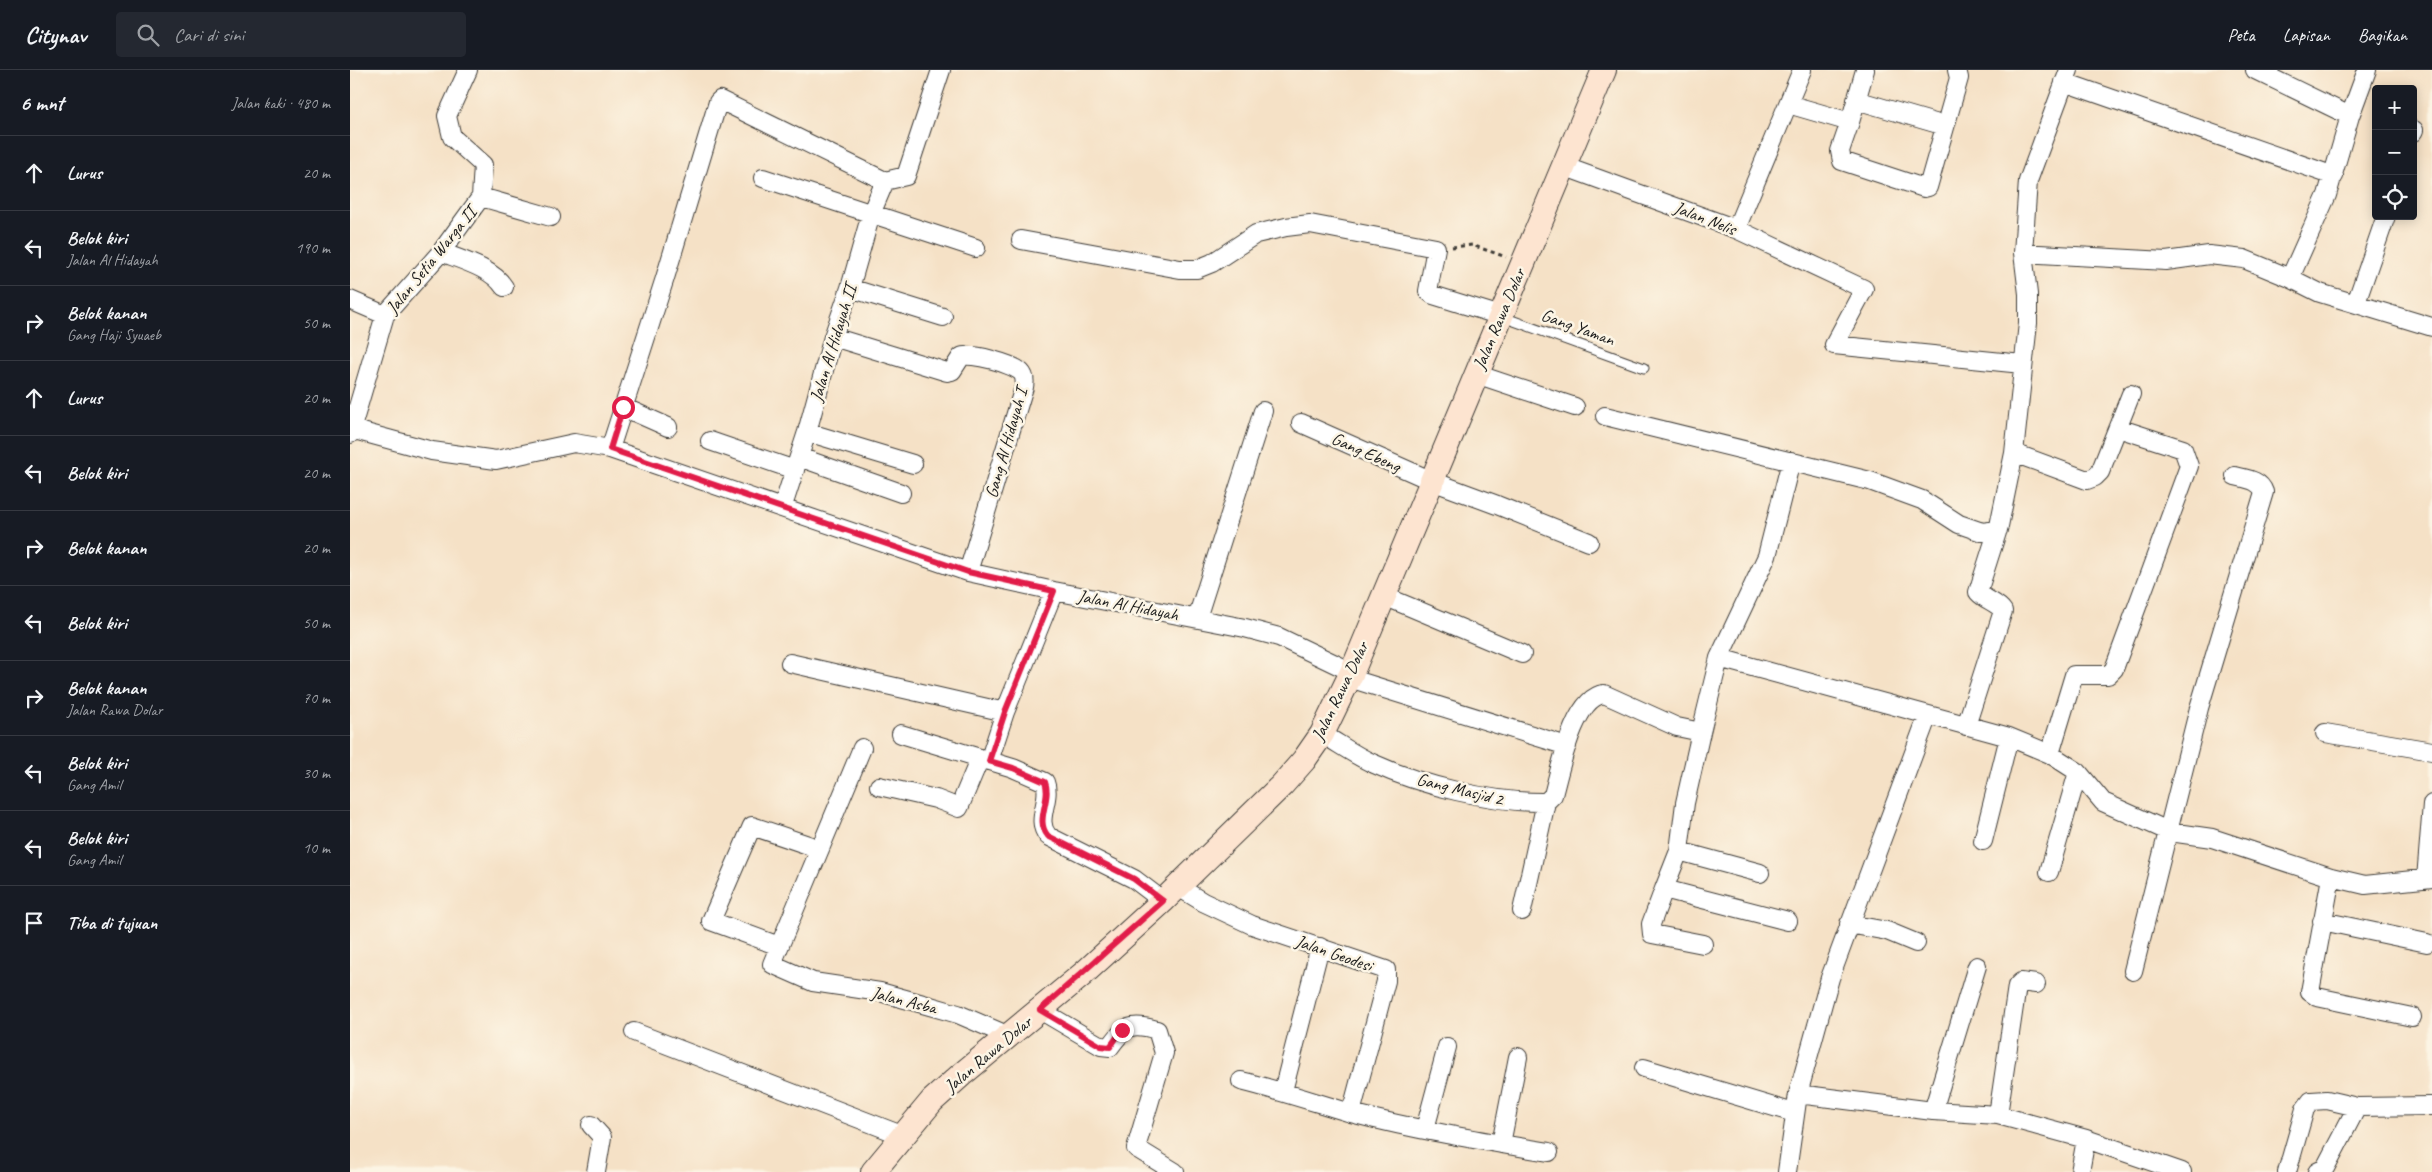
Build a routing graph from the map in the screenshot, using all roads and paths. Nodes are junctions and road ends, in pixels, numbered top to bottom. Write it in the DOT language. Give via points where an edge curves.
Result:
graph roads {
  1 [pos="468,70"];
  2 [pos="942,70"];
  3 [pos="1604,70"];
  4 [pos="1802,70"];
  5 [pos="1865,70"];
  6 [pos="1957,70"];
  7 [pos="2256,70"];
  8 [pos="2367,70"];
  9 [pos="2067,76"];
  10 [pos="1856,100"];
  11 [pos="1788,104"];
  12 [pos="2350,116"];
  13 [pos="1850,122"];
  14 [pos="1945,126"];
  15 [pos="1564,166"];
  16 [pos="2334,176"];
  17 [pos="763,178"];
  18 [pos="885,181"];
  19 [pos="481,197"];
  20 [pos="871,214"];
  21 [pos="551,217"];
  22 [pos="2385,220"];
  23 [pos="1736,229"];
  24 [pos="1021,240"];
  25 [pos="976,248"];
  26 [pos="1436,248"];
  27 [pos="441,252"];
  28 [pos="2023,253"];
  29 [pos="1512,258"];
  30 [pos="2290,278"];
  31 [pos="504,287"];
  32 [pos="850,288"];
  33 [pos="350,300"];
  34 [pos="2356,303"];
  35 [pos="385,314"];
  36 [pos="1501,316"];
  37 [pos="943,317"];
  38 [pos="2432,327"];
  39 [pos="833,337"];
  40 [pos="2022,364"];
  41 [pos="1644,368"];
  42 [pos="1476,374"];
  43 [pos="2132,394"];
  44 [pos="623,407"];
  45 [pos="1575,407"];
  46 [pos="1263,411"];
  47 [pos="1605,416"];
  48 [pos="1301,423"];
  49 [pos="668,427"];
  50 [pos="2118,428"];
  51 [pos="351,431"];
  52 [pos="807,432"];
  53 [pos="710,441"];
  54 [pos="610,449"];
  55 [pos="2014,453"];
  56 [pos="1791,461"];
  57 [pos="797,464"];
  58 [pos="913,464"];
  59 [pos="2235,476"];
  60 [pos="1432,481"];
  61 [pos="900,493"];
  62 [pos="783,506"];
  63 [pos="1998,530"];
  64 [pos="1589,542"];
  65 [pos="968,572"];
  66 [pos="1054,591"];
  67 [pos="1384,596"];
  68 [pos="1197,618"];
  69 [pos="1522,654"];
  70 [pos="1719,658"];
  71 [pos="790,664"];
  72 [pos="1351,675"];
  73 [pos="1005,712"];
  74 [pos="1928,715"];
  75 [pos="1966,726"];
  76 [pos="1701,732"];
  77 [pos="2325,733"];
  78 [pos="901,734"];
  79 [pos="1322,734"];
  80 [pos="2009,737"];
  81 [pos="1567,746"];
  82 [pos="862,748"];
  83 [pos="2432,751"];
  84 [pos="2050,754"];
  85 [pos="985,760"];
  86 [pos="2078,772"];
  87 [pos="878,786"];
  88 [pos="1546,802"];
  89 [pos="2432,804"];
  90 [pos="2170,832"];
  91 [pos="1983,840"];
  92 [pos="820,849"];
  93 [pos="1679,851"];
  94 [pos="2049,872"];
  95 [pos="1760,873"];
  96 [pos="2331,877"];
  97 [pos="2429,878"];
  98 [pos="1664,889"];
  99 [pos="1170,894"];
  100 [pos="1522,911"];
  101 [pos="1788,920"];
  102 [pos="2322,921"];
  103 [pos="1849,924"];
  104 [pos="1916,943"];
  105 [pos="2427,943"];
  106 [pos="1703,944"];
  107 [pos="780,946"];
  108 [pos="1320,947"];
  109 [pos="1977,966"];
  110 [pos="2133,971"];
  111 [pos="2036,984"];
  112 [pos="1040,1010"];
  113 [pos="2412,1016"];
  114 [pos="634,1032"];
  115 [pos="1009,1036"];
  116 [pos="1447,1047"];
  117 [pos="1518,1056"];
  118 [pos="1644,1068"];
  119 [pos="1241,1081"];
  120 [pos="1283,1091"];
  121 [pos="1798,1094"];
  122 [pos="2432,1106"];
  123 [pos="2357,1107"];
  124 [pos="1933,1111"];
  125 [pos="1351,1112"];
  126 [pos="1794,1113"];
  127 [pos="1998,1115"];
  128 [pos="591,1125"];
  129 [pos="1425,1129"];
  130 [pos="904,1136"];
  131 [pos="2086,1139"];
  132 [pos="1501,1144"];
  133 [pos="1549,1152"];
  134 [pos="596,1172"];
  135 [pos="873,1172"];
  136 [pos="1175,1172"];
  137 [pos="1787,1172"];
  138 [pos="2080,1172"];
  139 [pos="2182,1172"];
  140 [pos="2287,1172"];
  141 [pos="2317,1172"];
  1 -- 19 [label="street, Jalan Setia Warga II" via="448,116 452,137 482,165"];
  2 -- 18 [label="street" via="906,176"];
  3 -- 15 [label="street, Jalan Rawa Dolar"];
  4 -- 11 [label="street"];
  5 -- 10 [label="street"];
  6 -- 14 [label="street" via="1960,78"];
  7 -- 12 [label="street"];
  8 -- 12 [label="street"];
  9 -- 16 [label="street"];
  9 -- 28 [label="street" via="2028,181"];
  10 -- 13 [label="street"];
  10 -- 14 [label="street"];
  11 -- 13 [label="street"];
  11 -- 23 [label="street"];
  12 -- 16 [label="street"];
  13 -- 14 [label="street" via="1840,151 1842,161 1924,188 1928,187"];
  15 -- 23 [label="street, Jalan Nelis"];
  15 -- 36 [label="street, Jalan Rawa Dolar"];
  16 -- 30 [label="street"];
  17 -- 20 [label="street"];
  18 -- 20 [label="street, Jalan Al Hidayah II"];
  18 -- 44 [label="street" via="720,100"];
  19 -- 21 [label="street"];
  19 -- 27 [label="street, Jalan Setia Warga II"];
  20 -- 25 [label="street"];
  20 -- 32 [label="street, Jalan Al Hidayah II"];
  22 -- 34 [label="street"];
  23 -- 40 [label="street, Jalan Nelis" via="1864,289 1834,345"];
  24 -- 26 [label="street" via="1180,269 1197,269 1212,263 1256,234 1310,224"];
  26 -- 29 [label="path" via="1472,245"];
  26 -- 36 [label="street" via="1428,291"];
  27 -- 31 [label="street" via="480,269 499,280"];
  27 -- 35 [label="street, Jalan Setia Warga II"];
  28 -- 30 [label="street" via="2166,262 2209,255 2244,259"];
  28 -- 40 [label="street" via="2028,294"];
  30 -- 34 [label="street" via="2320,293"];
  32 -- 37 [label="street"];
  32 -- 39 [label="street, Jalan Al Hidayah II"];
  33 -- 35 [label="street"];
  34 -- 38 [label="street"];
  35 -- 51 [label="street, Jalan Setia Warga II"];
  36 -- 41 [label="lane, Gang Yaman"];
  36 -- 42 [label="street, Jalan Rawa Dolar"];
  39 -- 52 [label="street, Jalan Al Hidayah II"];
  39 -- 65 [label="street, Gang Al Hidayah I" via="942,370 952,370 961,358 969,354 1014,368 1024,377 1024,387"];
  40 -- 55 [label="street"];
  42 -- 45 [label="street"];
  42 -- 60 [label="street, Jalan Rawa Dolar"];
  43 -- 50 [label="street"];
  44 -- 49 [label="street"];
  44 -- 54 [label="street"];
  46 -- 68 [label="street"];
  47 -- 56 [label="street"];
  48 -- 60 [label="street, Gang Ebeng"];
  50 -- 55 [label="street" via="2100,472 2091,479 2082,479"];
  50 -- 84 [label="street" via="2183,449 2189,466 2114,669 2108,675 2074,676"];
  51 -- 54 [label="street, Jalan Al Hidayah" via="432,451 496,460 574,443"];
  52 -- 57 [label="street, Jalan Al Hidayah II"];
  52 -- 58 [label="street"];
  53 -- 57 [label="street"];
  54 -- 62 [label="street, Jalan Al Hidayah"];
  55 -- 63 [label="street"];
  56 -- 63 [label="street" via="1870,481 1922,500 1959,524 1982,532"];
  56 -- 70 [label="street" via="1767,556"];
  57 -- 61 [label="street"];
  57 -- 62 [label="street, Jalan Al Hidayah II"];
  59 -- 90 [label="street" via="2255,482 2262,486 2264,492 2199,708"];
  60 -- 64 [label="street, Gang Ebeng"];
  60 -- 67 [label="street, Jalan Rawa Dolar"];
  62 -- 65 [label="street, Jalan Al Hidayah"];
  63 -- 75 [label="street" via="1978,592 2003,611"];
  65 -- 66 [label="street, Jalan Al Hidayah"];
  66 -- 68 [label="street, Jalan Al Hidayah"];
  66 -- 73 [label="street"];
  67 -- 69 [label="street"];
  67 -- 72 [label="street, Jalan Rawa Dolar"];
  68 -- 72 [label="street, Jalan Al Hidayah" via="1279,637"];
  70 -- 74 [label="street"];
  70 -- 76 [label="street"];
  71 -- 73 [label="street"];
  72 -- 79 [label="street, Jalan Rawa Dolar"];
  72 -- 81 [label="street, Jalan Al Hidayah"];
  73 -- 85 [label="street"];
  74 -- 75 [label="street"];
  74 -- 103 [label="street"];
  75 -- 80 [label="street"];
  76 -- 81 [label="street" via="1677,727 1599,694 1587,702"];
  76 -- 93 [label="street" via="1685,803"];
  77 -- 83 [label="street"];
  78 -- 85 [label="street"];
  79 -- 88 [label="street, Gang Masjid 2" via="1371,762 1428,783 1516,802"];
  79 -- 99 [label="street, Jalan Rawa Dolar" via="1282,785"];
  80 -- 84 [label="street"];
  80 -- 91 [label="street"];
  81 -- 88 [label="street" via="1553,795"];
  82 -- 92 [label="street"];
  84 -- 86 [label="street"];
  85 -- 87 [label="street" via="958,808 936,799"];
  85 -- 99 [label="street, Jalan Geodesi" via="1045,782 1049,791 1042,823 1048,836"];
  86 -- 90 [label="street" via="2103,802"];
  86 -- 94 [label="street"];
  88 -- 100 [label="street"];
  89 -- 97 [label="street"];
  90 -- 96 [label="street" via="2212,838"];
  90 -- 110 [label="street"];
  92 -- 107 [label="street"];
  92 -- 107 [label="street" via="752,826 711,921"];
  93 -- 95 [label="street"];
  93 -- 98 [label="street"];
  96 -- 97 [label="street" via="2365,885"];
  96 -- 102 [label="street"];
  98 -- 101 [label="street"];
  98 -- 106 [label="street" via="1651,924 1652,934"];
  99 -- 108 [label="street, Jalan Geodesi" via="1204,902 1252,925"];
  99 -- 112 [label="street, Jalan Rawa Dolar"];
  102 -- 105 [label="street"];
  102 -- 113 [label="street" via="2309,985 2313,995"];
  103 -- 104 [label="street" via="1887,931"];
  103 -- 121 [label="street" via="1830,978"];
  107 -- 115 [label="street, Jalan Asba" via="772,964 797,973 799,977 880,992 930,1006"];
  108 -- 120 [label="street"];
  108 -- 125 [label="street, Jalan Geodesi" via="1387,972"];
  109 -- 124 [label="street"];
  111 -- 127 [label="street" via="2021,982 2017,986"];
  112 -- 115 [label="street, Jalan Rawa Dolar"];
  112 -- 136 [label="street" via="1101,1046 1110,1047 1122,1030 1130,1026 1157,1030 1164,1053 1136,1148"];
  114 -- 130 [label="street"];
  115 -- 130 [label="street, Jalan Rawa Dolar" via="932,1101"];
  116 -- 129 [label="street"];
  117 -- 132 [label="street"];
  118 -- 126 [label="street"];
  119 -- 120 [label="street"];
  120 -- 125 [label="street"];
  121 -- 124 [label="street"];
  121 -- 126 [label="street"];
  122 -- 123 [label="street"];
  123 -- 140 [label="street" via="2327,1100 2311,1101 2304,1109"];
  123 -- 141 [label="street" via="2325,1168"];
  124 -- 127 [label="street"];
  125 -- 129 [label="street"];
  126 -- 137 [label="street"];
  127 -- 131 [label="street"];
  128 -- 134 [label="street" via="602,1137"];
  129 -- 132 [label="street"];
  130 -- 135 [label="street, Jalan Rawa Dolar"];
  131 -- 138 [label="street"];
  131 -- 139 [label="street"];
  132 -- 133 [label="street"];
}
